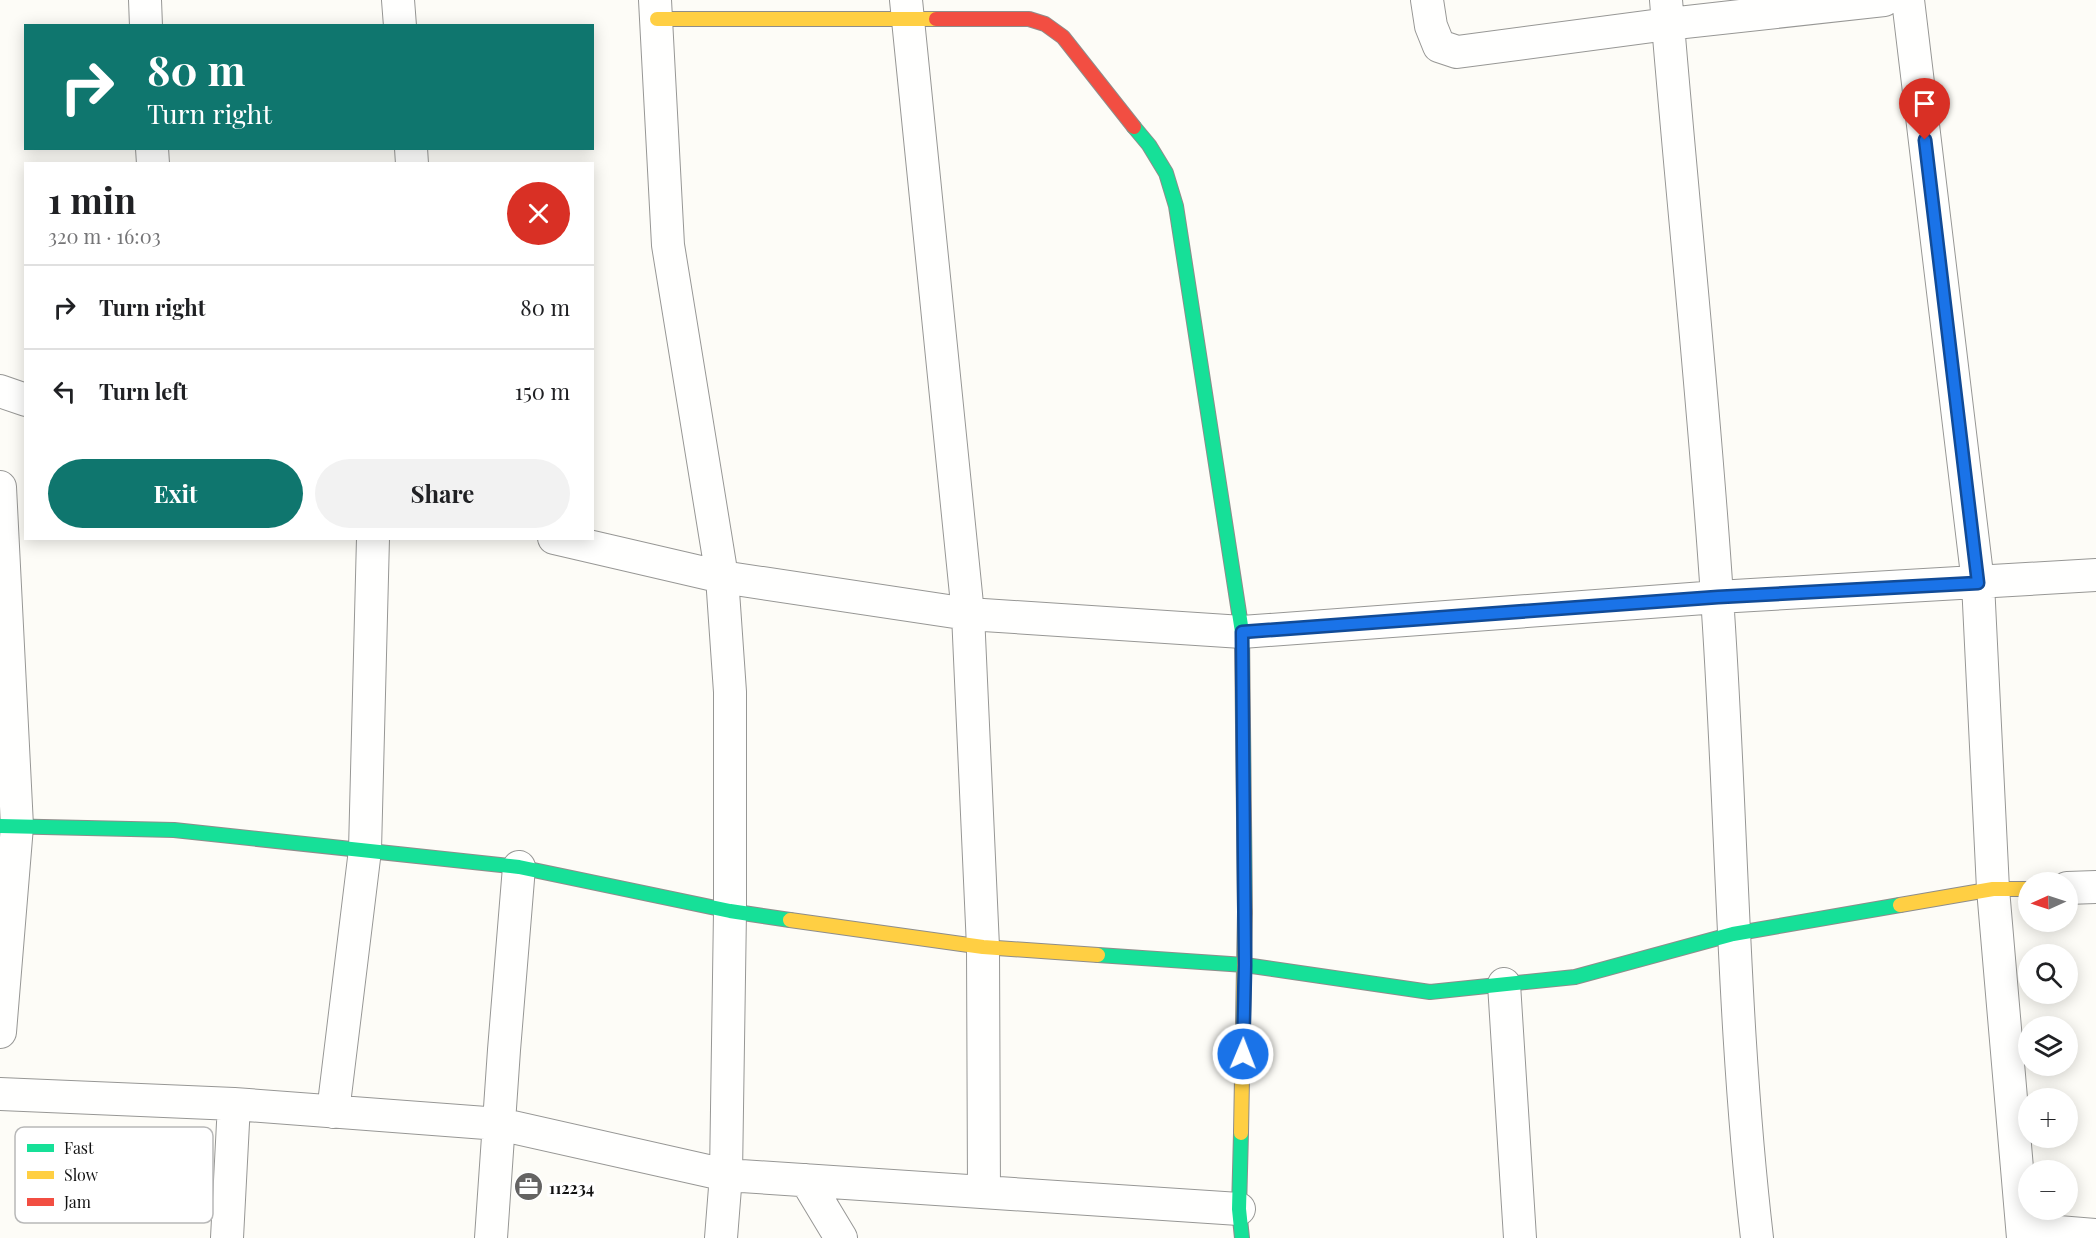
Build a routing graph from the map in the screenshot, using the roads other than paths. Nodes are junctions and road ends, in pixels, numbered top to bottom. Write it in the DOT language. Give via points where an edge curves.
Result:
graph roads {
  1 [pos="145,0"];
  2 [pos="398,0"];
  3 [pos="1428,0"];
  4 [pos="1884,0"];
  5 [pos="1908,0"];
  6 [pos="656,10"];
  7 [pos="907,10"];
  8 [pos="1667,12"];
  9 [pos="146,24"];
  10 [pos="400,24"];
  11 [pos="0,391"];
  12 [pos="24,399"];
  13 [pos="0,487"];
  14 [pos="373,540"];
  15 [pos="563,540"];
  16 [pos="2096,575"];
  17 [pos="722,577"];
  18 [pos="1978,583"];
  19 [pos="1718,597"];
  20 [pos="968,614"];
  21 [pos="1242,632"];
  22 [pos="8,826"];
  23 [pos="365,850"];
  24 [pos="519,867"];
  25 [pos="2096,887"];
  26 [pos="2078,888"];
  27 [pos="1993,889"];
  28 [pos="2018,889"];
  29 [pos="730,912"];
  30 [pos="1734,934"];
  31 [pos="983,947"];
  32 [pos="1245,965"];
  33 [pos="1504,984"];
  34 [pos="0,1032"];
  35 [pos="0,1094"];
  36 [pos="234,1104"];
  37 [pos="333,1112"];
  38 [pos="499,1124"];
  39 [pos="726,1175"];
  40 [pos="806,1180"];
  41 [pos="984,1192"];
  42 [pos="1240,1224"];
  43 [pos="2023,1234"];
  44 [pos="2096,1235"];
  45 [pos="227,1238"];
  46 [pos="491,1238"];
  47 [pos="721,1238"];
  48 [pos="841,1238"];
  49 [pos="1520,1238"];
  50 [pos="1757,1238"];
  1 -- 9 [label="street"];
  2 -- 10 [label="street"];
  3 -- 8 [label="street" via="1431,26 1439,46 1457,52"];
  4 -- 8 [label="street"];
  5 -- 18 [label="street"];
  6 -- 7 [label="street"];
  6 -- 17 [label="street" via="668,245"];
  7 -- 20 [label="street"];
  7 -- 21 [label="street" via="1029,19 1045,24 1063,37 1149,145 1166,173 1176,206"];
  8 -- 19 [label="street"];
  11 -- 12 [label="street"];
  13 -- 22 [label="street"];
  14 -- 23 [label="street"];
  15 -- 17 [label="street"];
  16 -- 18 [label="street"];
  17 -- 20 [label="street"];
  17 -- 29 [label="street" via="730,692"];
  18 -- 19 [label="street"];
  18 -- 27 [label="street"];
  19 -- 21 [label="street"];
  19 -- 30 [label="street"];
  20 -- 21 [label="street"];
  20 -- 31 [label="street"];
  21 -- 32 [label="street"];
  22 -- 23 [label="street" via="174,830"];
  22 -- 34 [label="street"];
  23 -- 24 [label="street"];
  23 -- 37 [label="street"];
  24 -- 29 [label="street"];
  24 -- 38 [label="street"];
  25 -- 26 [label="street"];
  27 -- 28 [label="street"];
  27 -- 30 [label="street"];
  27 -- 43 [label="street"];
  29 -- 31 [label="street"];
  29 -- 39 [label="street"];
  30 -- 33 [label="street" via="1575,977"];
  30 -- 50 [label="street" via="1748,1164"];
  31 -- 32 [label="street"];
  31 -- 41 [label="street"];
  32 -- 33 [label="street" via="1430,992"];
  32 -- 42 [label="street"];
  33 -- 49 [label="street"];
  35 -- 36 [label="street"];
  36 -- 37 [label="street"];
  36 -- 45 [label="street"];
  37 -- 38 [label="street"];
  38 -- 39 [label="street"];
  38 -- 46 [label="street"];
  39 -- 40 [label="street"];
  39 -- 47 [label="street"];
  40 -- 41 [label="street"];
  40 -- 48 [label="street"];
  41 -- 42 [label="street"];
  43 -- 44 [label="street"];
}
